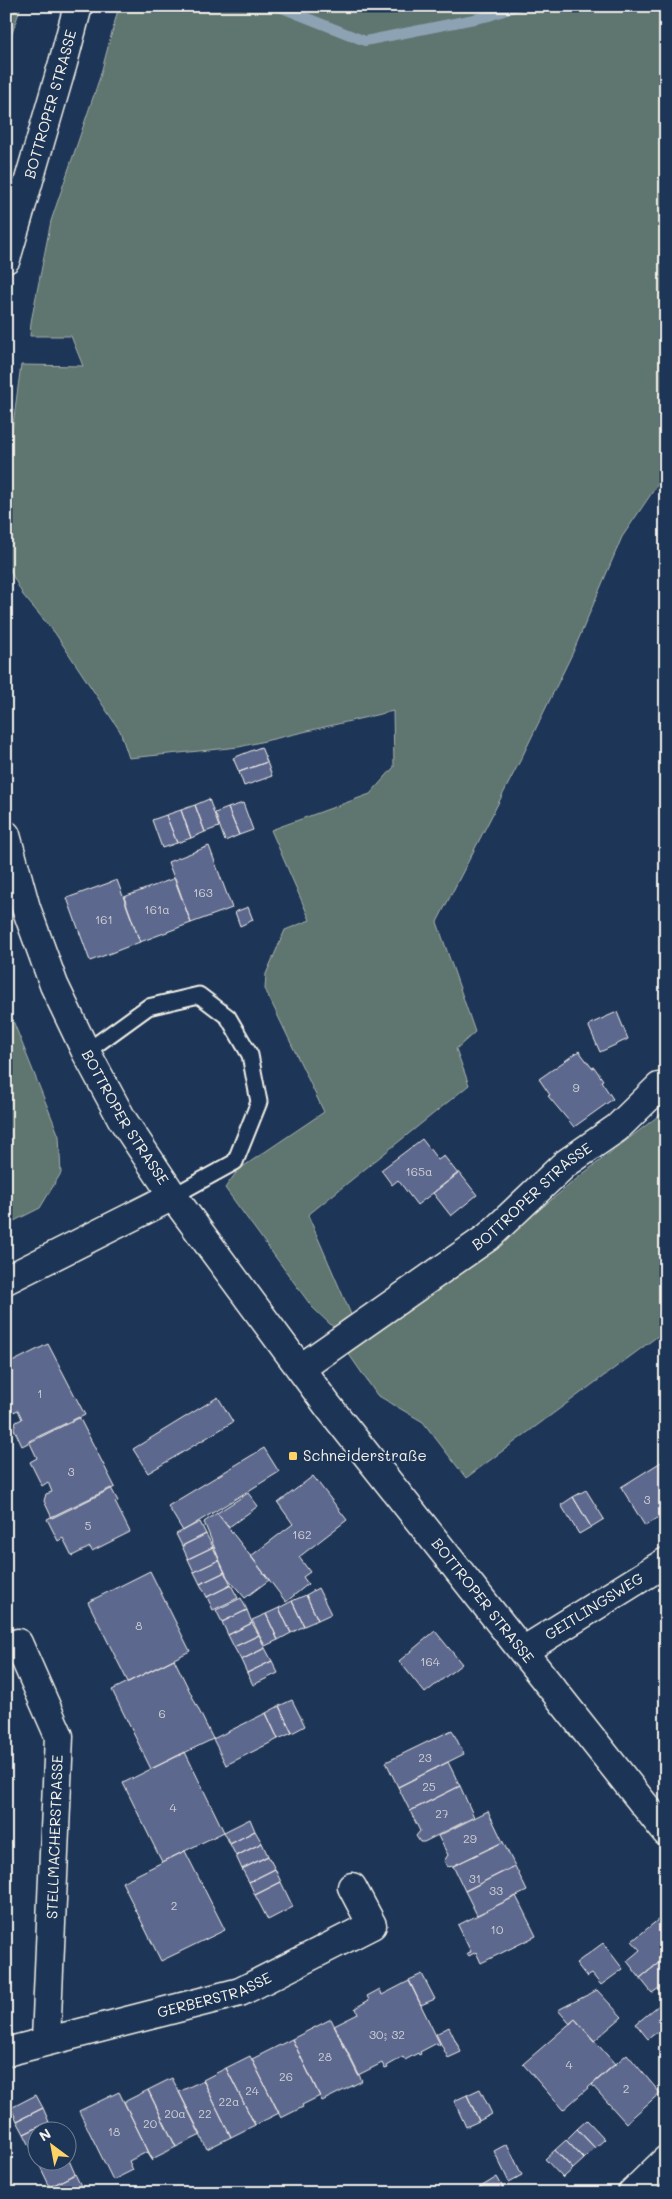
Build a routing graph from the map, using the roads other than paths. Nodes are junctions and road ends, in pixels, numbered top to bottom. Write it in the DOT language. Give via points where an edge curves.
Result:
graph roads {
  1 [pos="78,6"];
  2 [pos="6,259"];
  3 [pos="6,835"];
  4 [pos="86,1052"];
  5 [pos="659,1088"];
  6 [pos="173,1196"];
  7 [pos="6,1280"];
  8 [pos="301,1368"];
  9 [pos="666,1562"];
  10 [pos="18,1643"];
  11 [pos="523,1651"];
  12 [pos="666,1832"];
  13 [pos="352,1887"];
  14 [pos="46,2040"];
  15 [pos="6,2052"];
  16 [pos="666,2160"];
  17 [pos="632,2193"];
  1 -- 2 [label="street, BOTTROPER STRASSE"];
  3 -- 4 [label="street, BOTTROPER STRASSE" via="26,908 54,985"];
  4 -- 6 [label="street, BOTTROPER STRASSE" via="122,1119"];
  4 -- 6 [label="lane" via="148,1006 199,995 228,1017 250,1055 259,1102 235,1162"];
  5 -- 8 [label="street, BOTTROPER STRASSE" via="617,1128 565,1164 488,1238"];
  6 -- 7 [label="street"];
  6 -- 8 [label="street, BOTTROPER STRASSE"];
  8 -- 11 [label="street, BOTTROPER STRASSE"];
  9 -- 11 [label="street, GEITLINGSWEG"];
  10 -- 14 [label="street, STELLMACHERSTRASSE" via="59,1736"];
  11 -- 12 [label="street, BOTTROPER STRASSE"];
  13 -- 14 [label="street, GERBERSTRASSE" via="372,1925 240,1992"];
  14 -- 15 [label="street, GERBERSTRASSE"];
  16 -- 17 [label="street"];
}
